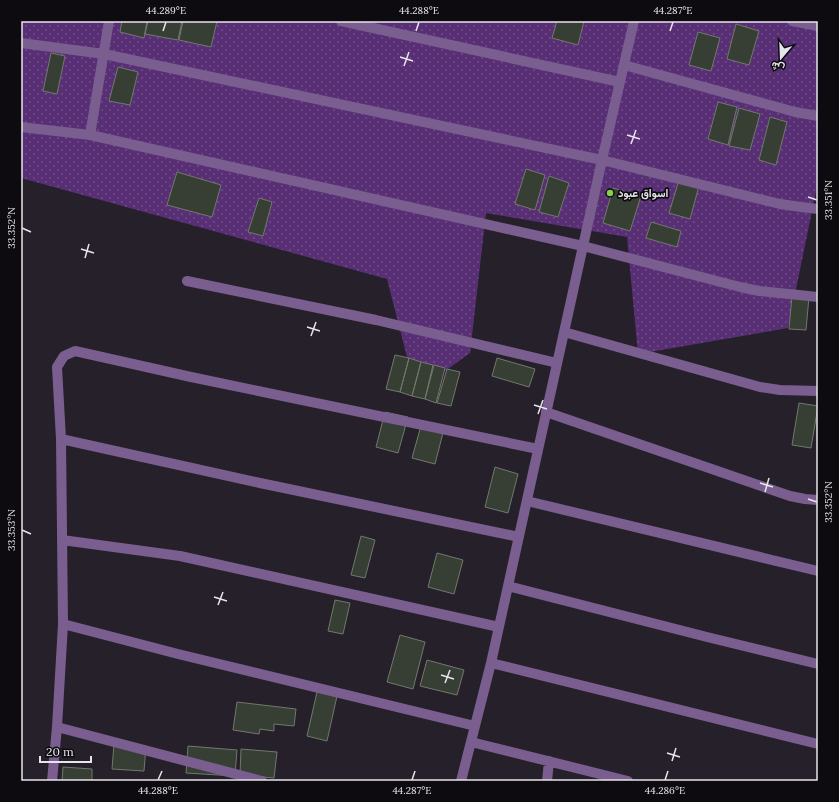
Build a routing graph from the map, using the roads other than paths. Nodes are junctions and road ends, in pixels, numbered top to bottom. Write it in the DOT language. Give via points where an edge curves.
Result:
graph roads {
  1 [pos="109,21"];
  2 [pos="340,21"];
  3 [pos="634,21"];
  4 [pos="792,21"];
  5 [pos="818,26"];
  6 [pos="21,43"];
  7 [pos="104,54"];
  8 [pos="624,65"];
  9 [pos="620,82"];
  10 [pos="818,116"];
  11 [pos="21,127"];
  12 [pos="90,135"];
  13 [pos="602,160"];
  14 [pos="818,209"];
  15 [pos="583,246"];
  16 [pos="188,281"];
  17 [pos="818,297"];
  18 [pos="564,332"];
  19 [pos="557,363"];
  20 [pos="818,391"];
  21 [pos="546,412"];
  22 [pos="61,439"];
  23 [pos="538,449"];
  24 [pos="818,500"];
  25 [pos="526,501"];
  26 [pos="519,537"];
  27 [pos="62,540"];
  28 [pos="818,571"];
  29 [pos="508,586"];
  30 [pos="63,624"];
  31 [pos="498,628"];
  32 [pos="491,662"];
  33 [pos="818,664"];
  34 [pos="475,726"];
  35 [pos="57,727"];
  36 [pos="471,742"];
  37 [pos="818,744"];
  38 [pos="549,761"];
  39 [pos="52,781"];
  40 [pos="262,781"];
  41 [pos="461,781"];
  42 [pos="547,781"];
  43 [pos="628,781"];
  1 -- 7 [label="street"];
  2 -- 9 [label="street"];
  3 -- 8 [label="street"];
  4 -- 5 [label="street"];
  6 -- 7 [label="street"];
  7 -- 12 [label="street"];
  7 -- 13 [label="street"];
  8 -- 9 [label="street"];
  8 -- 10 [label="street"];
  9 -- 13 [label="street"];
  11 -- 12 [label="street"];
  12 -- 15 [label="street"];
  13 -- 14 [label="street" via="780,204"];
  13 -- 15 [label="street"];
  15 -- 17 [label="street" via="759,292"];
  15 -- 18 [label="street"];
  16 -- 19 [label="street" via="376,320"];
  18 -- 19 [label="street"];
  18 -- 20 [label="street" via="760,387"];
  19 -- 21 [label="street"];
  21 -- 23 [label="street"];
  21 -- 24 [label="street" via="790,496"];
  22 -- 23 [label="street" via="57,367 64,356 75,351"];
  22 -- 26 [label="street"];
  22 -- 27 [label="street"];
  23 -- 25 [label="street"];
  25 -- 26 [label="street"];
  25 -- 28 [label="street"];
  26 -- 29 [label="street"];
  27 -- 30 [label="street"];
  27 -- 31 [label="street" via="180,556"];
  29 -- 31 [label="street"];
  29 -- 33 [label="street"];
  30 -- 34 [label="street"];
  30 -- 35 [label="street"];
  31 -- 32 [label="street"];
  32 -- 34 [label="street"];
  32 -- 37 [label="street"];
  34 -- 36 [label="street"];
  35 -- 39 [label="street"];
  35 -- 40 [label="street"];
  36 -- 38 [label="street"];
  36 -- 41 [label="street"];
  38 -- 42 [label="street"];
  38 -- 43 [label="street"];
}
